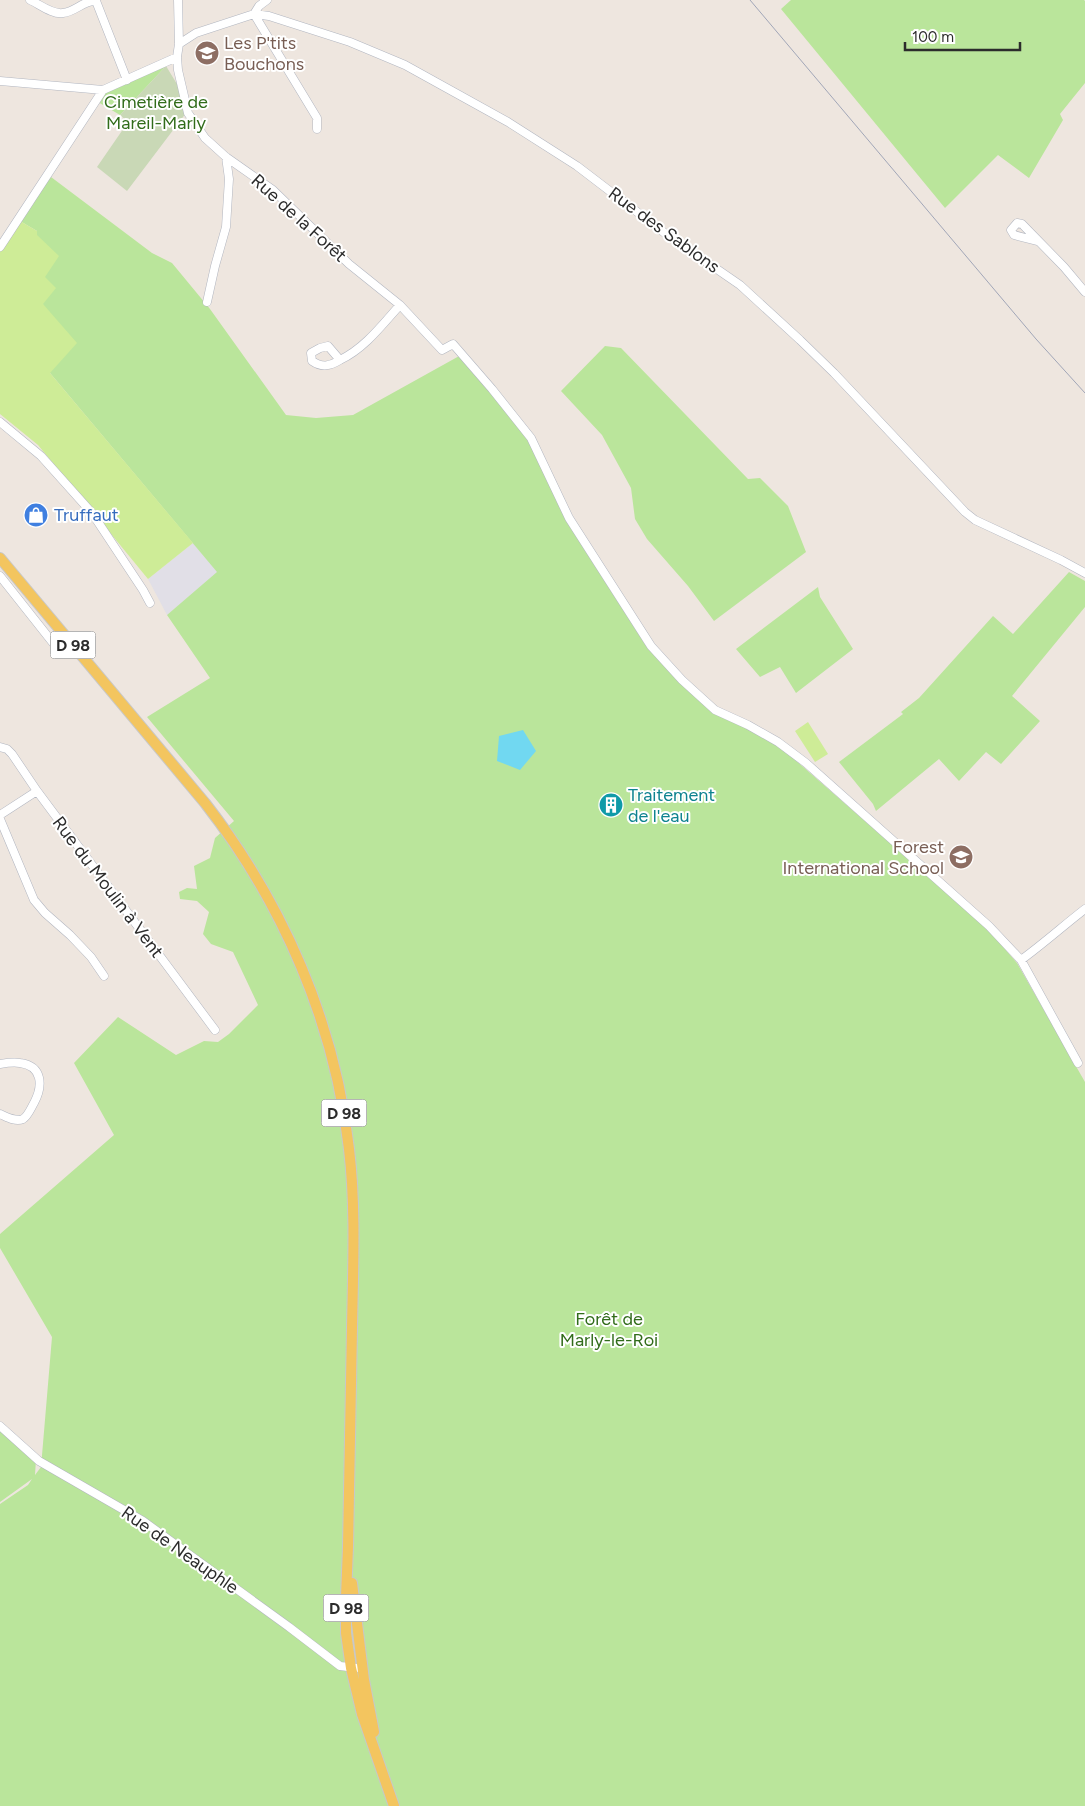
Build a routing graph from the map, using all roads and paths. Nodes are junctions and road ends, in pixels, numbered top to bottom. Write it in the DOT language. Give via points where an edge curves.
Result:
graph roads {
  1 [pos="30,0"];
  2 [pos="178,0"];
  3 [pos="267,0"];
  4 [pos="254,14"];
  5 [pos="179,44"];
  6 [pos="177,57"];
  7 [pos="127,80"];
  8 [pos="0,81"];
  9 [pos="103,90"];
  10 [pos="317,129"];
  11 [pos="226,157"];
  12 [pos="1038,241"];
  13 [pos="0,247"];
  14 [pos="1085,292"];
  15 [pos="207,302"];
  16 [pos="400,305"];
  17 [pos="340,360"];
  18 [pos="0,422"];
  19 [pos="0,558"];
  20 [pos="1085,573"];
  21 [pos="0,576"];
  22 [pos="150,603"];
  23 [pos="57,648"];
  24 [pos="0,747"];
  25 [pos="37,791"];
  26 [pos="0,815"];
  27 [pos="0,819"];
  28 [pos="1085,909"];
  29 [pos="1021,960"];
  30 [pos="104,976"];
  31 [pos="215,1030"];
  32 [pos="1078,1063"];
  33 [pos="0,1064"];
  34 [pos="0,1114"];
  35 [pos="0,1426"];
  36 [pos="348,1547"];
  37 [pos="351,1668"];
  38 [pos="362,1668"];
  39 [pos="379,1761"];
  40 [pos="394,1806"];
  1 -- 7 [label="street" via="64,13 96,0"];
  2 -- 5 [label="street, Rue de la Forêt"];
  3 -- 4 [label="street"];
  4 -- 5 [label="street, Rue des Sablons" via="196,33"];
  4 -- 10 [label="street" via="317,118"];
  4 -- 20 [label="street, Rue des Sablons" via="295,23 405,65 556,152 740,285 834,373 975,520"];
  5 -- 6 [label="street, Rue de la Forêt"];
  6 -- 7 [label="street"];
  6 -- 11 [label="street, Rue de la Forêt" via="188,113 205,138"];
  7 -- 9 [label="street"];
  8 -- 9 [label="street"];
  9 -- 13 [label="street"];
  11 -- 15 [label="street" via="226,227"];
  11 -- 16 [label="street, Rue de la Forêt" via="274,190 350,264"];
  12 -- 14 [label="street"];
  16 -- 17 [label="street" via="373,336"];
  16 -- 29 [label="street, Rue de la Forêt" via="442,350 453,344 531,438 569,518 651,646 682,680 715,710 778,742 806,763 990,926"];
  18 -- 22 [label="street" via="41,456 92,513"];
  19 -- 36 [label="main road, D 98" via="222,824 274,907 311,992 339,1088 351,1176 354,1243"];
  21 -- 23 [label="street"];
  24 -- 25 [label="street, Rue du Moulin à Vent" via="12,754"];
  25 -- 26 [label="street"];
  25 -- 31 [label="street, Rue du Moulin à Vent"];
  27 -- 30 [label="street" via="34,900 70,935"];
  28 -- 29 [label="street"];
  29 -- 32 [label="street"];
  33 -- 34 [label="street" via="17,1062 30,1066 38,1075 40,1090 24,1118 15,1120"];
  35 -- 37 [label="street, Rue de Neauphle" via="39,1461 143,1521 340,1666"];
  36 -- 37 [label="main road, D 98" via="346,1633"];
  36 -- 38 [label="main road, D 98"];
  37 -- 38 [label="street, Rue de Neauphle"];
  37 -- 39 [label="main road, D 98" via="362,1714"];
  38 -- 39 [label="main road, D 98"];
  39 -- 40 [label="main road, D 98"];
}
